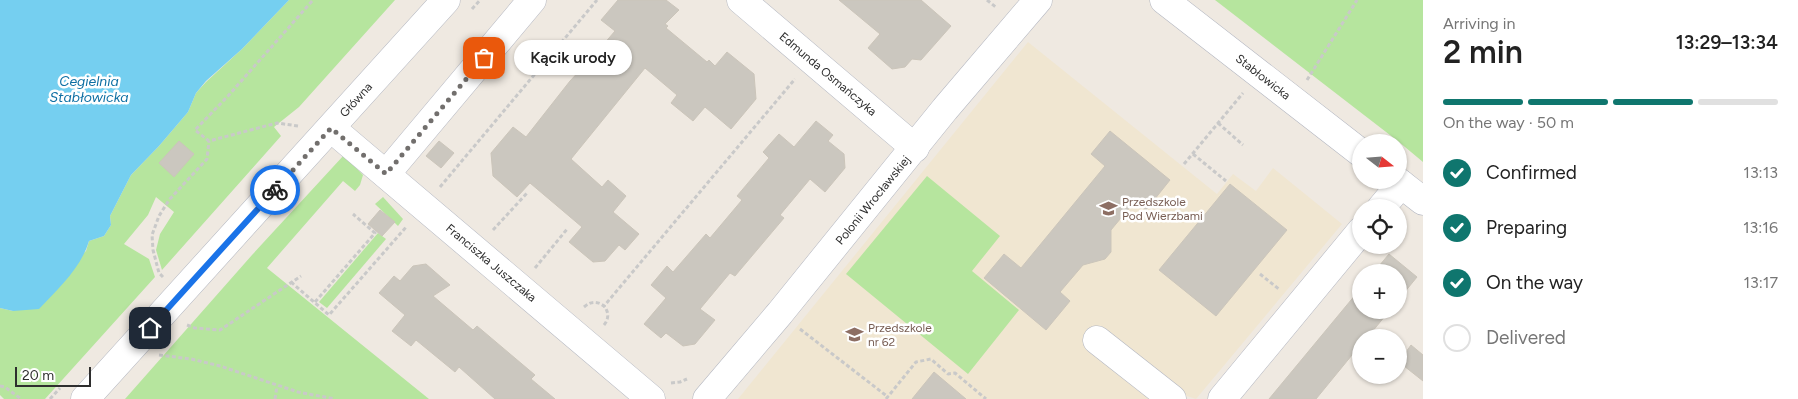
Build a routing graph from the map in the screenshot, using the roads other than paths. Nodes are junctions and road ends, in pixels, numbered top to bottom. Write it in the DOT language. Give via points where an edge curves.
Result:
graph roads {
  1 [pos="446,0"];
  2 [pos="532,0"];
  3 [pos="741,0"];
  4 [pos="1038,0"];
  5 [pos="1164,0"];
  6 [pos="331,128"];
  7 [pos="1352,146"];
  8 [pos="915,148"];
  9 [pos="386,174"];
  10 [pos="1407,189"];
  11 [pos="1423,201"];
  12 [pos="1352,243"];
  13 [pos="1097,340"];
  14 [pos="658,389"];
  15 [pos="85,399"];
  16 [pos="708,399"];
  17 [pos="1172,399"];
  18 [pos="1222,399"];
  1 -- 6 [label="street, Główna"];
  2 -- 9 [label="street"];
  3 -- 8 [label="street, Edmunda Osmańczyka"];
  4 -- 8 [label="street, Polonii Wrocławskiej"];
  5 -- 7 [label="street, Stabłowicka"];
  6 -- 9 [label="street, Franciszka Juszczaka"];
  6 -- 15 [label="street, Główna"];
  8 -- 16 [label="street, Polonii Wrocławskiej"];
  9 -- 14 [label="street, Franciszka Juszczaka"];
  10 -- 11 [label="street"];
  12 -- 18 [label="street"];
  13 -- 17 [label="street"];
}
